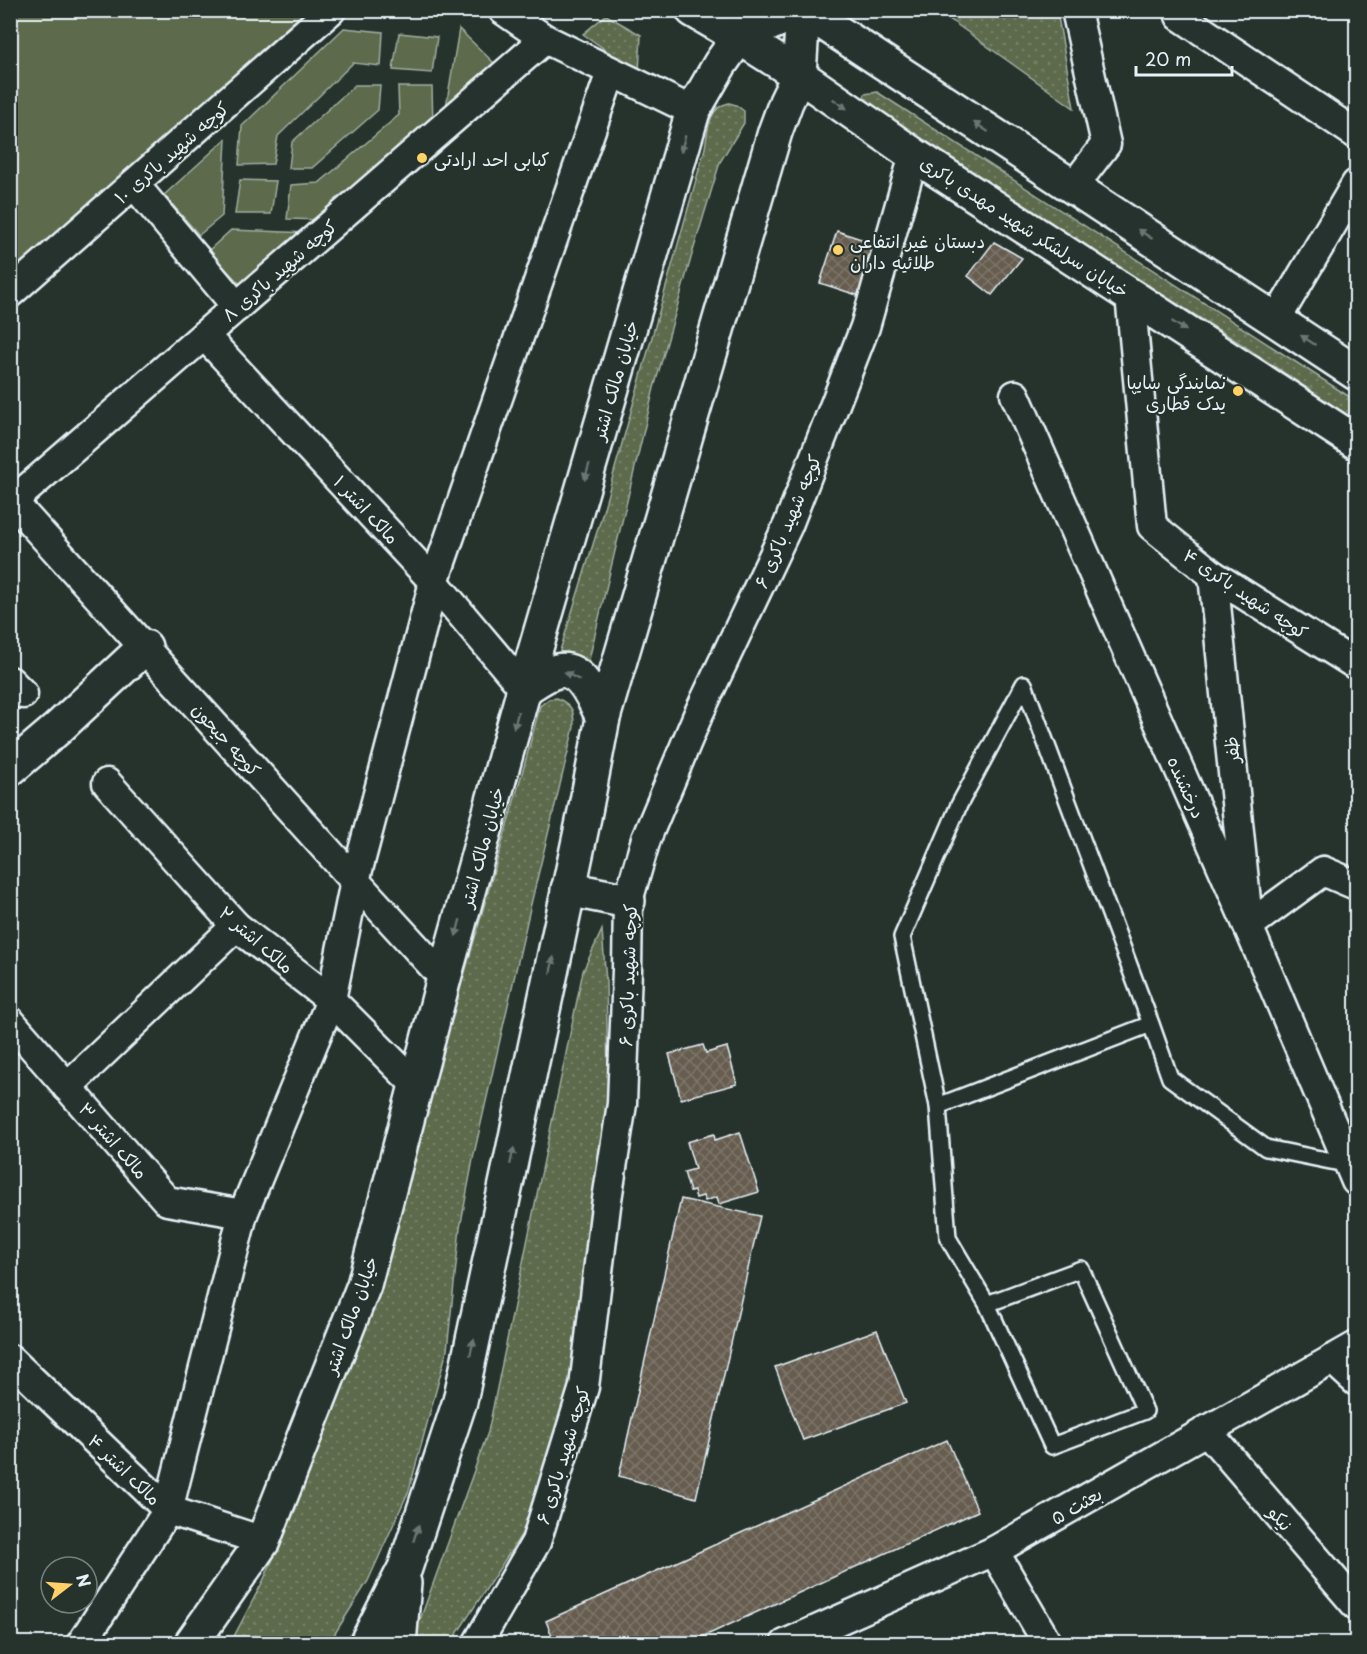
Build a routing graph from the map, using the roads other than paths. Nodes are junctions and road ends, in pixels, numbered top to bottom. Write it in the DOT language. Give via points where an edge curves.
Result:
graph roads {
  1 [pos="331,10"];
  2 [pos="503,10"];
  3 [pos="693,10"];
  4 [pos="803,10"];
  5 [pos="1076,10"];
  6 [pos="1180,16"];
  7 [pos="739,37"];
  8 [pos="545,39"];
  9 [pos="611,72"];
  10 [pos="799,75"];
  11 [pos="693,111"];
  12 [pos="1356,134"];
  13 [pos="914,155"];
  14 [pos="134,184"];
  15 [pos="1356,184"];
  16 [pos="1074,187"];
  17 [pos="10,292"];
  18 [pos="1130,295"];
  19 [pos="237,307"];
  20 [pos="1276,320"];
  21 [pos="204,335"];
  22 [pos="1356,373"];
  23 [pos="1015,395"];
  24 [pos="1356,442"];
  25 [pos="12,500"];
  26 [pos="1213,574"];
  27 [pos="434,582"];
  28 [pos="145,647"];
  29 [pos="1356,665"];
  30 [pos="524,689"];
  31 [pos="603,718"];
  32 [pos="10,769"];
  33 [pos="107,783"];
  34 [pos="355,881"];
  35 [pos="1356,885"];
  36 [pos="568,889"];
  37 [pos="628,901"];
  38 [pos="236,926"];
  39 [pos="1248,926"];
  40 [pos="444,978"];
  41 [pos="331,1000"];
  42 [pos="10,1021"];
  43 [pos="1150,1024"];
  44 [pos="416,1085"];
  45 [pos="67,1087"];
  46 [pos="938,1106"];
  47 [pos="1353,1173"];
  48 [pos="243,1214"];
  49 [pos="987,1304"];
  50 [pos="1356,1346"];
  51 [pos="10,1359"];
  52 [pos="1332,1359"];
  53 [pos="1356,1381"];
  54 [pos="1206,1430"];
  55 [pos="168,1510"];
  56 [pos="263,1541"];
  57 [pos="994,1551"];
  58 [pos="405,1568"];
  59 [pos="1356,1605"];
  60 [pos="81,1644"];
  61 [pos="191,1644"];
  62 [pos="366,1644"];
  63 [pos="399,1644"];
  64 [pos="477,1644"];
  65 [pos="785,1644"];
  66 [pos="1048,1644"];
  1 -- 14 [label="street, کوچه شهید باکری ۱۰"];
  2 -- 8 [label="street"];
  3 -- 7 [label="main road, خیابان سرلشکر شهید مهدی باکری"];
  4 -- 7 [label="main road"];
  4 -- 10 [label="main road"];
  16 -- 4 [label="main road, one-way"];
  5 -- 16 [label="street" via="1106,144"];
  6 -- 12 [label="street"];
  7 -- 10 [label="main road, خیابان سرلشکر شهید مهدی باکری"];
  7 -- 11 [label="main road, خیابان مالک اشتر"];
  8 -- 9 [label="street"];
  8 -- 19 [label="street, کوچه شهید باکری ۸"];
  9 -- 11 [label="street"];
  9 -- 27 [label="street"];
  10 -- 13 [label="main road, خیابان سرلشکر شهید مهدی باکری, one-way"];
  10 -- 31 [label="main road" via="775,132"];
  11 -- 30 [label="main road, خیابان مالک اشتر, one-way"];
  13 -- 18 [label="main road, خیابان سرلشکر شهید مهدی باکری"];
  13 -- 37 [label="street, کوچه شهید باکری ۶" via="865,327 788,525 698,715 646,838"];
  14 -- 17 [label="street, کوچه شهید باکری ۱۰"];
  14 -- 19 [label="street"];
  15 -- 20 [label="street"];
  20 -- 16 [label="main road, one-way"];
  18 -- 24 [label="main road, خیابان سرلشکر شهید مهدی باکری, one-way"];
  18 -- 26 [label="street, کوچه شهید باکری ۴" via="1152,526"];
  19 -- 21 [label="street, کوچه شهید باکری ۸"];
  22 -- 20 [label="main road, one-way"];
  21 -- 25 [label="street, کوچه شهید باکری ۸"];
  21 -- 27 [label="street, مالک اشتر ۱"];
  23 -- 39 [label="street, درخشنده"];
  25 -- 28 [label="street, کوچه جیحون"];
  26 -- 29 [label="street, کوچه شهید باکری ۴"];
  26 -- 39 [label="street, ظفر"];
  27 -- 30 [label="street, مالک اشتر ۱"];
  27 -- 34 [label="street"];
  28 -- 32 [label="main road"];
  28 -- 34 [label="street, کوچه جیحون"];
  31 -- 30 [label="main road, one-way" via="588,690 570,672 560,670"];
  30 -- 40 [label="main road, خیابان مالک اشتر, one-way"];
  31 -- 36 [label="main road"];
  33 -- 38 [label="street, مالک اشتر ۲"];
  34 -- 40 [label="street, کوچه جیحون"];
  34 -- 41 [label="street"];
  35 -- 39 [label="street" via="1323,871"];
  36 -- 37 [label="main road"];
  58 -- 36 [label="main road, one-way" via="460,1401"];
  37 -- 64 [label="street, کوچه شهید باکری ۶" via="622,1104 584,1387 536,1542"];
  38 -- 41 [label="street, مالک اشتر ۲"];
  38 -- 45 [label="street"];
  39 -- 47 [label="street, درخشنده"];
  40 -- 44 [label="main road, خیابان مالک اشتر"];
  41 -- 44 [label="street, مالک اشتر ۲"];
  41 -- 48 [label="street"];
  42 -- 45 [label="street, مالک اشتر ۳"];
  43 -- 46 [label="lane"];
  43 -- 46 [label="lane" via="1024,684 959,805 902,937"];
  43 -- 47 [label="lane" via="1170,1078 1266,1148"];
  44 -- 56 [label="main road, خیابان مالک اشتر" via="364,1286"];
  45 -- 48 [label="street, مالک اشتر ۳" via="168,1201"];
  46 -- 49 [label="lane" via="948,1238"];
  48 -- 55 [label="street"];
  49 -- 49 [label="lane" via="1081,1269 1145,1411 1052,1446"];
  50 -- 52 [label="street, بعثت ۵"];
  51 -- 55 [label="street, مالک اشتر ۴"];
  52 -- 53 [label="street"];
  52 -- 54 [label="street, بعثت ۵"];
  54 -- 57 [label="street, بعثت ۵"];
  54 -- 59 [label="street, نیکو"];
  55 -- 56 [label="street, مالک اشتر ۴"];
  55 -- 60 [label="street"];
  56 -- 61 [label="main road, خیابان مالک اشتر"];
  57 -- 65 [label="street, بعثت ۵"];
  57 -- 66 [label="street"];
  58 -- 62 [label="main road"];
  58 -- 63 [label="main road"];
}
